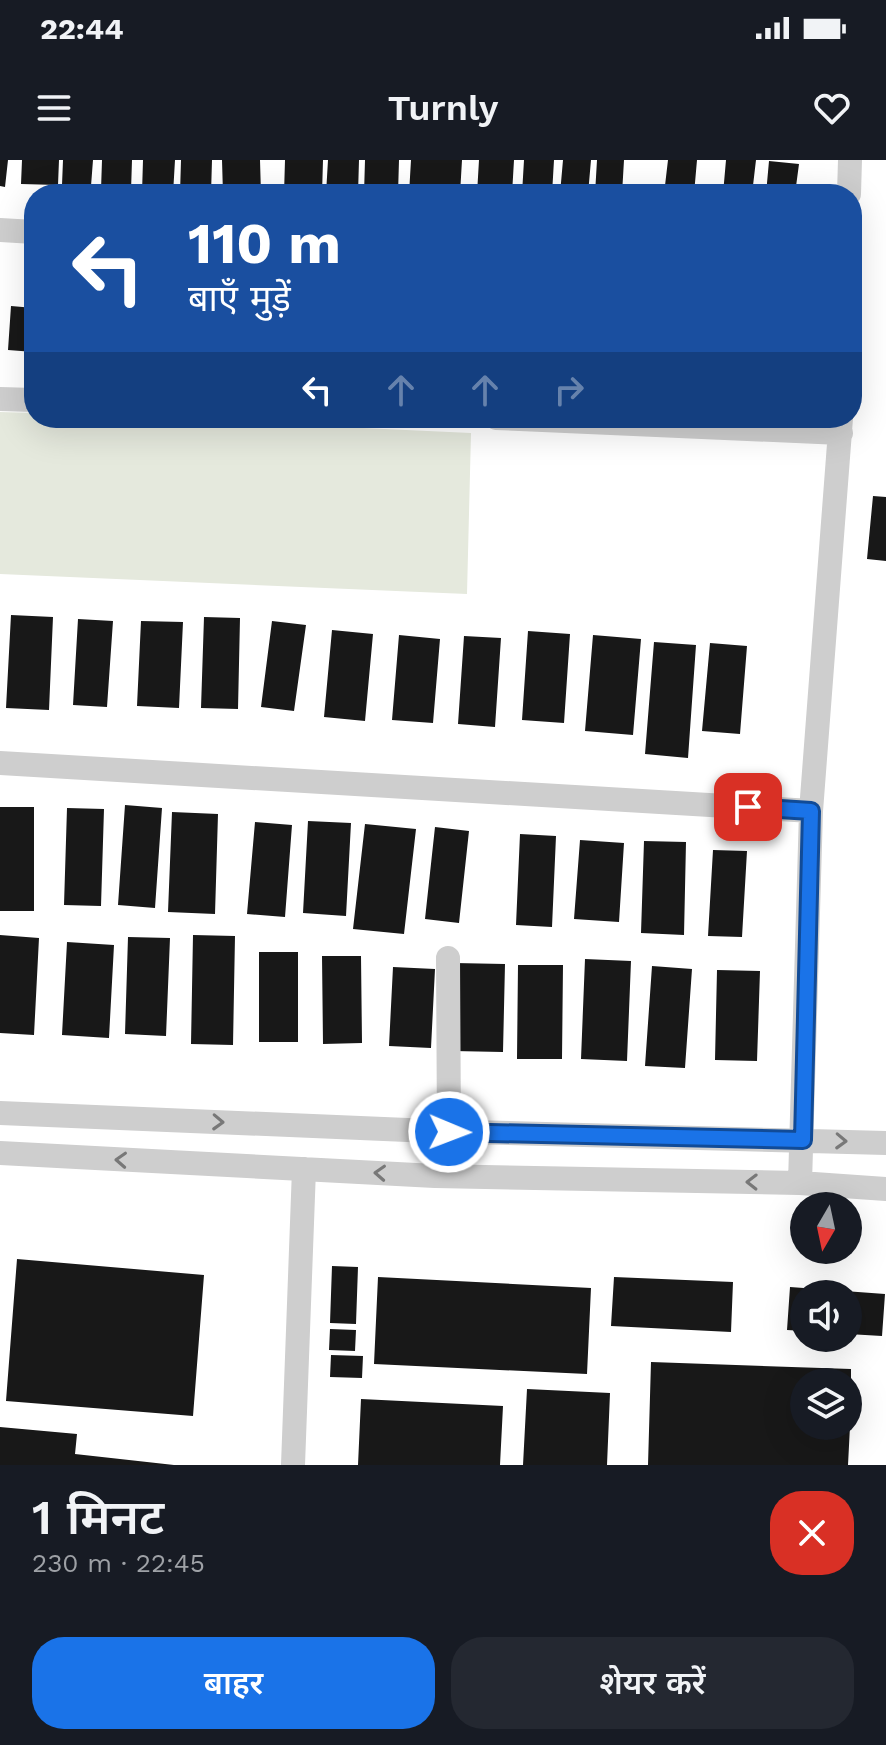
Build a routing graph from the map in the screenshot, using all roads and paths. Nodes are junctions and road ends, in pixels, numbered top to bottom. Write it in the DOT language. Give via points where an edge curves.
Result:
graph roads {
  1 [pos="850,160"];
  2 [pos="849,184"];
  3 [pos="0,230"];
  4 [pos="24,231"];
  5 [pos="0,399"];
  6 [pos="24,400"];
  7 [pos="841,428"];
  8 [pos="0,763"];
  9 [pos="811,811"];
  10 [pos="448,958"];
  11 [pos="0,1113"];
  12 [pos="449,1132"];
  13 [pos="803,1140"];
  14 [pos="886,1143"];
  15 [pos="0,1153"];
  16 [pos="304,1169"];
  17 [pos="800,1183"];
  18 [pos="886,1189"];
  19 [pos="293,1465"];
  1 -- 2 [label="street"];
  3 -- 4 [label="street"];
  5 -- 6 [label="street"];
  7 -- 9 [label="street"];
  8 -- 9 [label="street"];
  9 -- 13 [label="street"];
  10 -- 12 [label="street"];
  11 -- 12 [label="street, one-way"];
  12 -- 13 [label="street"];
  13 -- 14 [label="street, one-way"];
  13 -- 17 [label="street"];
  16 -- 15 [label="street, one-way"];
  17 -- 16 [label="street, one-way"];
  16 -- 19 [label="street"];
  17 -- 18 [label="street"];
}
